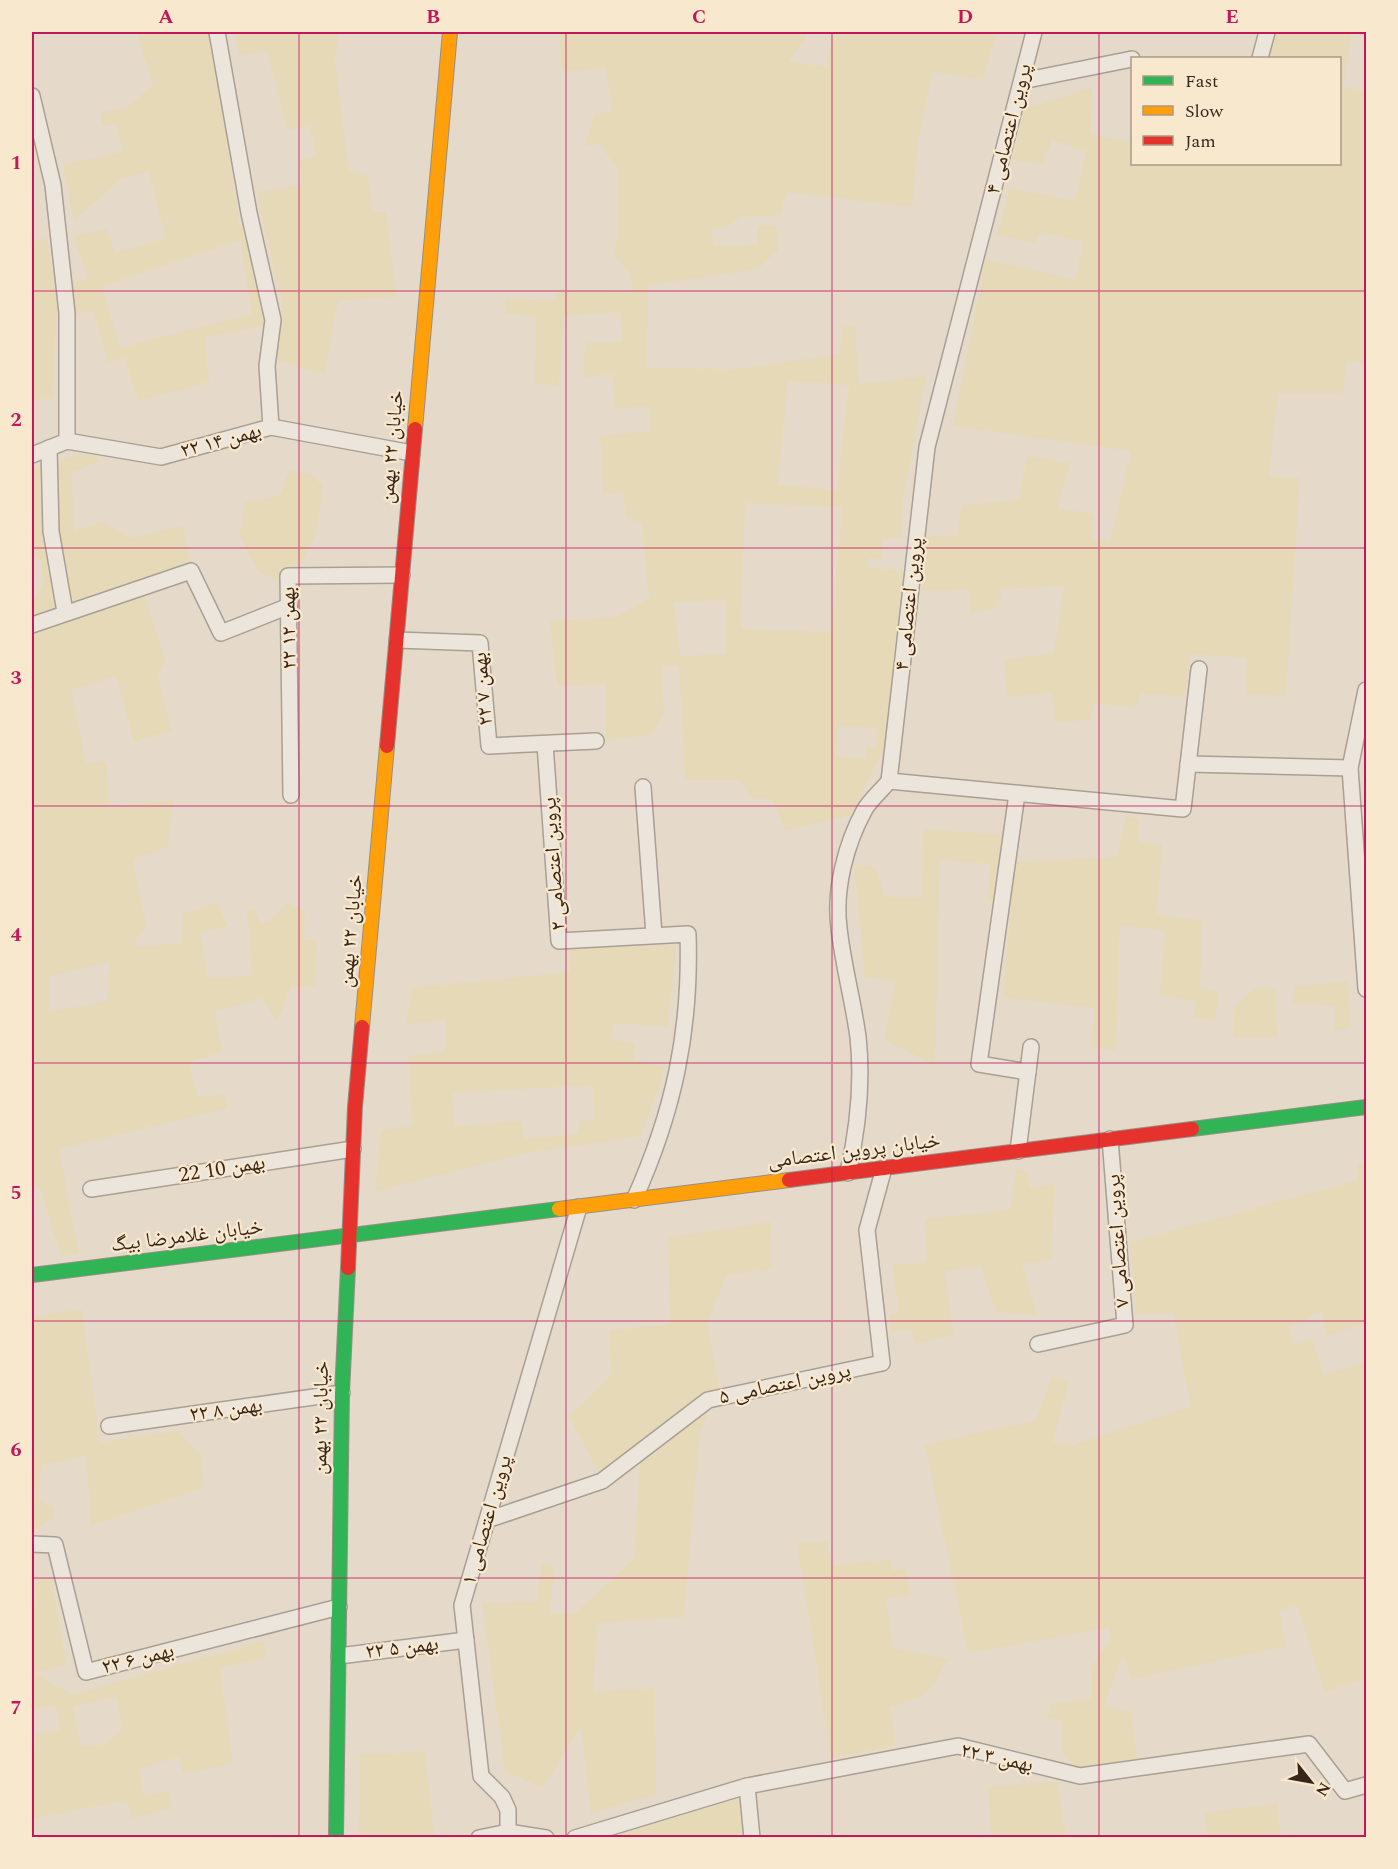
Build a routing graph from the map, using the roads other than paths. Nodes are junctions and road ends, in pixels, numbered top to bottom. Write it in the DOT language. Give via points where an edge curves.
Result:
graph roads {
  1 [pos="217,32"];
  2 [pos="450,32"];
  3 [pos="1034,32"];
  4 [pos="1267,32"];
  5 [pos="1260,57"];
  6 [pos="1131,59"];
  7 [pos="1022,81"];
  8 [pos="32,96"];
  9 [pos="271,427"];
  10 [pos="67,441"];
  11 [pos="49,448"];
  12 [pos="412,453"];
  13 [pos="32,455"];
  14 [pos="402,575"];
  15 [pos="289,606"];
  16 [pos="65,612"];
  17 [pos="32,625"];
  18 [pos="397,640"];
  19 [pos="1199,669"];
  20 [pos="1366,690"];
  21 [pos="596,741"];
  22 [pos="545,744"];
  23 [pos="1188,764"];
  24 [pos="1350,768"];
  25 [pos="889,781"];
  26 [pos="643,787"];
  27 [pos="1017,794"];
  28 [pos="291,795"];
  29 [pos="654,935"];
  30 [pos="1366,989"];
  31 [pos="1031,1047"];
  32 [pos="1028,1072"];
  33 [pos="1366,1107"];
  34 [pos="1110,1139"];
  35 [pos="353,1149"];
  36 [pos="1018,1151"];
  37 [pos="884,1168"];
  38 [pos="848,1173"];
  39 [pos="91,1189"];
  40 [pos="634,1200"];
  41 [pos="579,1207"];
  42 [pos="348,1237"];
  43 [pos="32,1275"];
  44 [pos="1038,1344"];
  45 [pos="342,1393"];
  46 [pos="109,1426"];
  47 [pos="487,1520"];
  48 [pos="32,1544"];
  49 [pos="339,1607"];
  50 [pos="466,1640"];
  51 [pos="339,1656"];
  52 [pos="1366,1785"];
  53 [pos="747,1786"];
  54 [pos="508,1832"];
  55 [pos="336,1838"];
  56 [pos="479,1838"];
  57 [pos="546,1838"];
  58 [pos="575,1838"];
  59 [pos="752,1838"];
  1 -- 9 [label="street" via="249,213 273,320 267,366"];
  2 -- 12 [label="main road, خیابان ۲۲ بهمن"];
  3 -- 7 [label="street, پروین اعتصامی ۴"];
  4 -- 5 [label="street"];
  6 -- 7 [label="street"];
  7 -- 25 [label="street, پروین اعتصامی ۴" via="927,447"];
  8 -- 10 [label="street" via="52,185 67,313"];
  9 -- 10 [label="street, ۲۲ بهمن ۱۴" via="161,457"];
  9 -- 12 [label="street, ۲۲ بهمن ۱۴"];
  10 -- 11 [label="street"];
  11 -- 13 [label="street"];
  11 -- 16 [label="street" via="51,531"];
  12 -- 14 [label="main road, خیابان ۲۲ بهمن"];
  14 -- 15 [label="street, ۲۲ بهمن ۱۲" via="288,576"];
  14 -- 18 [label="main road, خیابان ۲۲ بهمن"];
  15 -- 16 [label="street" via="220,633 191,571"];
  15 -- 28 [label="street, ۲۲ بهمن ۱۲"];
  16 -- 17 [label="street"];
  18 -- 22 [label="street, ۲۲ بهمن ۷" via="480,643 489,746"];
  18 -- 35 [label="main road, خیابان ۲۲ بهمن"];
  19 -- 23 [label="street"];
  20 -- 24 [label="street"];
  21 -- 22 [label="street, ۲۲ بهمن ۷"];
  22 -- 29 [label="street, پروین اعتصامی ۲" via="559,941"];
  23 -- 24 [label="street"];
  23 -- 27 [label="street" via="1183,810"];
  24 -- 30 [label="street"];
  25 -- 27 [label="street"];
  25 -- 38 [label="street" via="866,808 849,845 840,885 838,925 858,1036 860,1088 856,1139"];
  26 -- 29 [label="street"];
  27 -- 32 [label="street" via="979,1064"];
  29 -- 40 [label="street, پروین اعتصامی ۲" via="688,934 687,1019 669,1112"];
  31 -- 32 [label="street"];
  32 -- 36 [label="street"];
  33 -- 34 [label="main road, خیابان پروین اعتصامی"];
  34 -- 36 [label="main road, خیابان پروین اعتصامی"];
  34 -- 44 [label="street, پروین اعتصامی ۷" via="1125,1325"];
  35 -- 39 [label="street, 22 بهمن 10"];
  35 -- 42 [label="main road, خیابان ۲۲ بهمن"];
  36 -- 37 [label="main road, خیابان پروین اعتصامی"];
  37 -- 38 [label="main road, خیابان پروین اعتصامی"];
  37 -- 47 [label="street, پروین اعتصامی ۵" via="867,1230 882,1363 708,1400 602,1481"];
  38 -- 40 [label="main road, خیابان پروین اعتصامی"];
  40 -- 41 [label="main road, خیابان پروین اعتصامی"];
  41 -- 42 [label="main road, خیابان پروین اعتصامی"];
  41 -- 47 [label="street, پروین اعتصامی ۱"];
  42 -- 43 [label="main road, خیابان غلامرضا بیگ"];
  42 -- 45 [label="main road, خیابان ۲۲ بهمن"];
  45 -- 46 [label="street, ۲۲ بهمن ۸"];
  45 -- 49 [label="main road, خیابان ۲۲ بهمن"];
  47 -- 50 [label="street, پروین اعتصامی ۱" via="462,1605"];
  48 -- 49 [label="street, ۲۲ بهمن ۶" via="55,1545 86,1672"];
  49 -- 51 [label="main road, خیابان ۲۲ بهمن"];
  50 -- 51 [label="street, ۲۲ بهمن ۵"];
  50 -- 54 [label="street, پروین اعتصامی ۱" via="481,1776 502,1797 508,1810"];
  51 -- 55 [label="main road, خیابان ۲۲ بهمن"];
  52 -- 53 [label="street, ۲۲ بهمن ۳" via="1345,1791 1309,1744 1080,1776 958,1746"];
  53 -- 58 [label="street, ۲۲ بهمن ۳"];
  53 -- 59 [label="street"];
  54 -- 56 [label="street"];
  54 -- 57 [label="street"];
}
